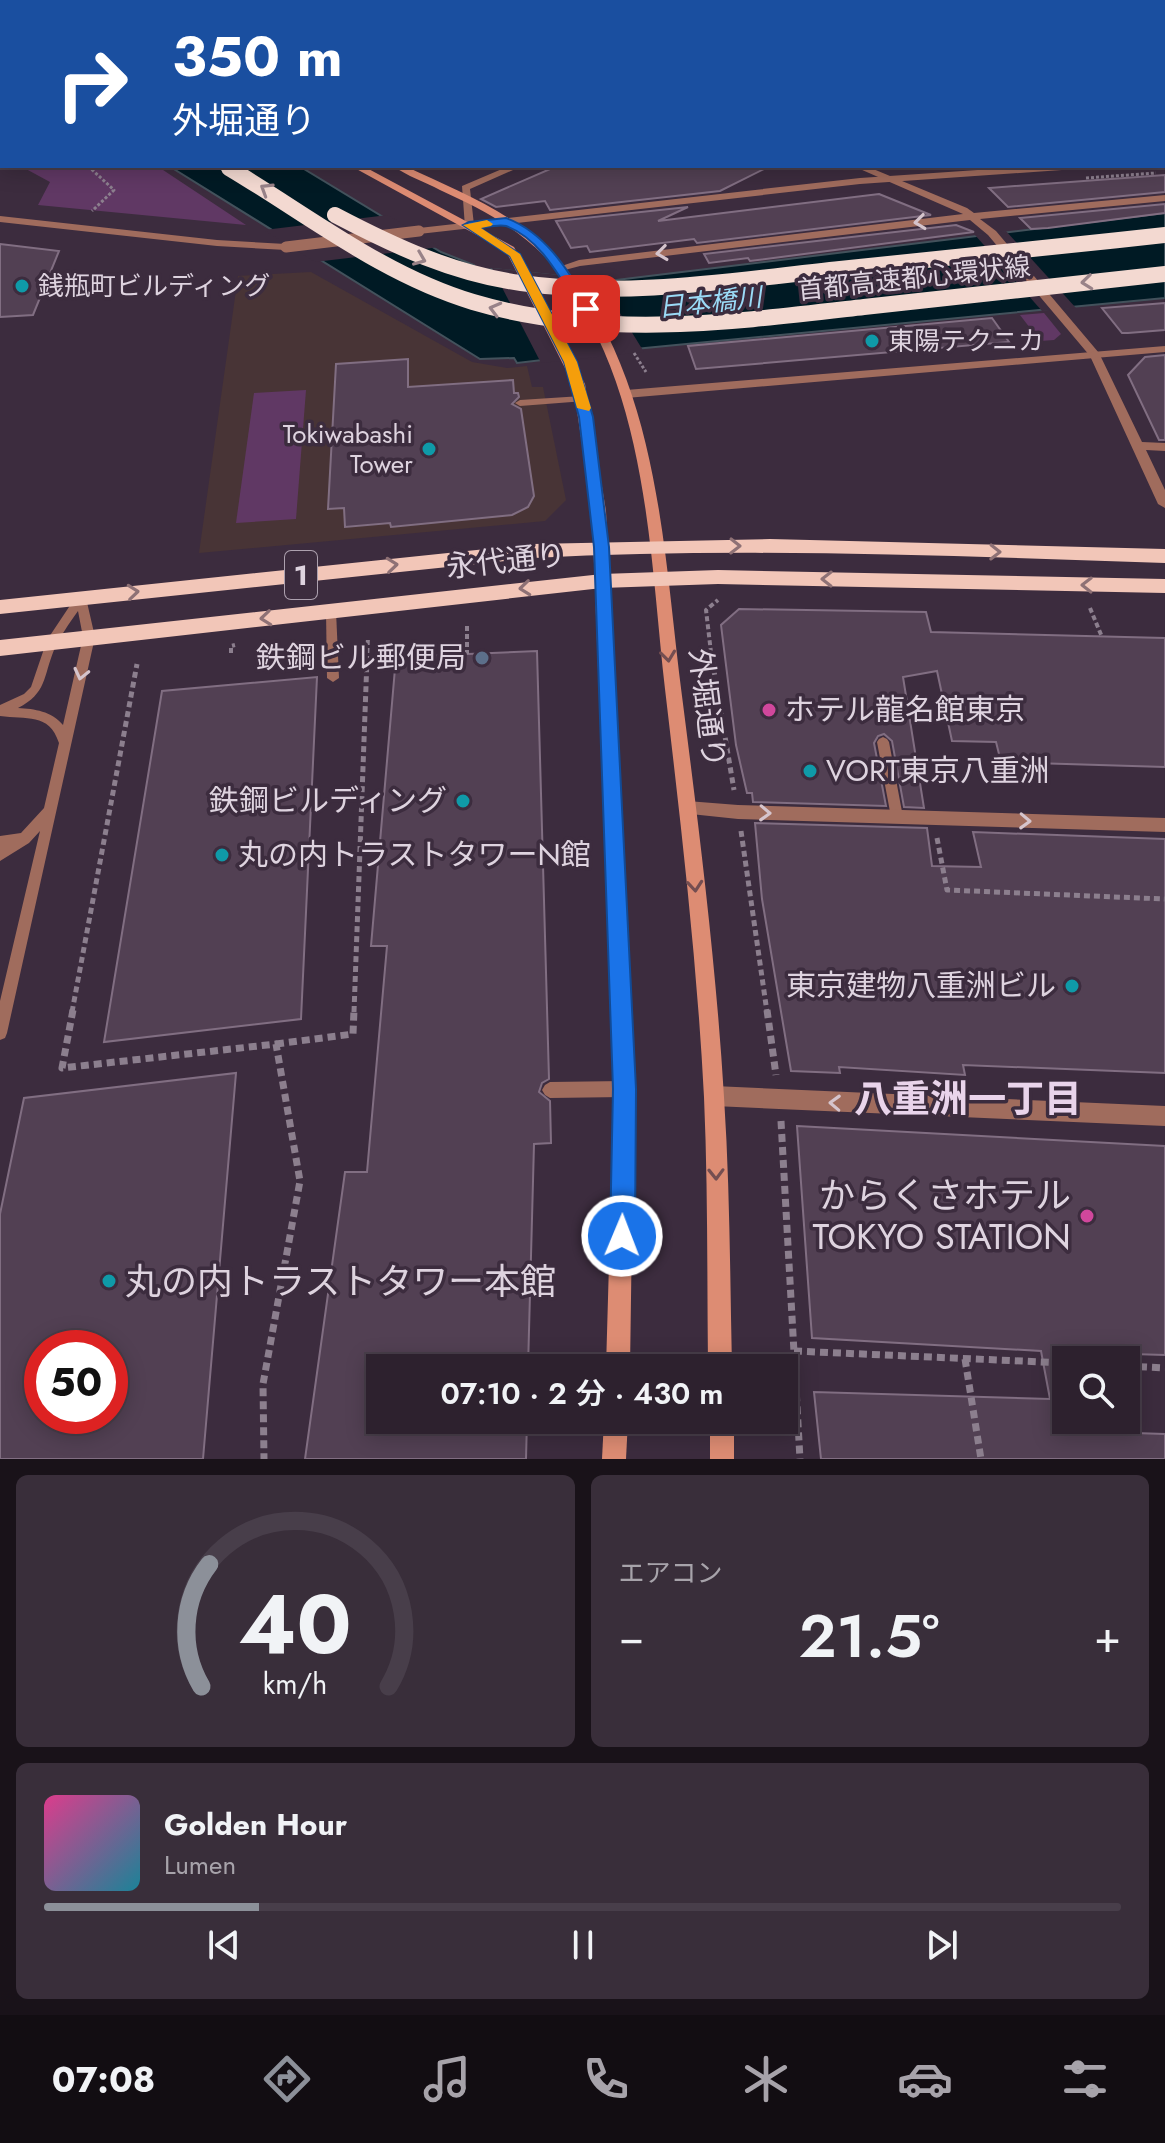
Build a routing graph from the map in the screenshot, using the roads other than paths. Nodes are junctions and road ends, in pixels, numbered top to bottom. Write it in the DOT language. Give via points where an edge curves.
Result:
graph roads {
  1 [pos="229,168"];
  2 [pos="257,168"];
  3 [pos="360,168"];
  4 [pos="402,168"];
  5 [pos="512,168"];
  6 [pos="863,168"];
  7 [pos="886,168"];
  8 [pos="1047,168"];
  9 [pos="889,179"];
  10 [pos="1165,198"];
  11 [pos="466,200"];
  12 [pos="974,216"];
  13 [pos="0,219"];
  14 [pos="506,222"];
  15 [pos="469,225"];
  16 [pos="1165,235"];
  17 [pos="561,268"];
  18 [pos="1165,274"];
  19 [pos="1165,349"];
  20 [pos="1095,355"];
  21 [pos="626,394"];
  22 [pos="582,399"];
  23 [pos="520,403"];
  24 [pos="1138,446"];
  25 [pos="1165,447"];
  26 [pos="1165,504"];
  27 [pos="657,545"];
  28 [pos="601,547"];
  29 [pos="1165,556"];
  30 [pos="661,578"];
  31 [pos="602,581"];
  32 [pos="1165,586"];
  33 [pos="81,598"];
  34 [pos="0,607"];
  35 [pos="331,611"];
  36 [pos="89,637"];
  37 [pos="52,642"];
  38 [pos="0,648"];
  39 [pos="333,678"];
  40 [pos="0,711"];
  41 [pos="883,742"];
  42 [pos="65,744"];
  43 [pos="687,808"];
  44 [pos="50,810"];
  45 [pos="897,817"];
  46 [pos="1165,825"];
  47 [pos="24,839"];
  48 [pos="0,842"];
  49 [pos="0,855"];
  50 [pos="0,1033"];
  51 [pos="624,1089"];
  52 [pos="550,1090"];
  53 [pos="714,1096"];
  54 [pos="1165,1116"];
  55 [pos="618,1354"];
  56 [pos="720,1354"];
  57 [pos="615,1434"];
  58 [pos="722,1434"];
  59 [pos="614,1459"];
  60 [pos="722,1459"];
  18 -- 1 [label="highway, 首都高速都心環状線, one-way, bridge" via="720,323 561,322 486,307 418,281"];
  2 -- 16 [label="highway, 首都高速都心環状線, one-way, bridge" via="416,258 487,278 563,288 702,284"];
  3 -- 15 [label="main road"];
  4 -- 11 [label="main road, 外堀通り"];
  5 -- 11 [label="street" via="465,188"];
  6 -- 9 [label="street"];
  7 -- 9 [label="street"];
  8 -- 9 [label="street"];
  9 -- 12 [label="street"];
  9 -- 14 [label="street"];
  10 -- 12 [label="street"];
  11 -- 14 [label="main road, 外堀通り"];
  11 -- 15 [label="street"];
  12 -- 17 [label="street, one-way"];
  12 -- 20 [label="street, bridge"];
  13 -- 15 [label="street, bridge" via="286,247"];
  14 -- 15 [label="street"];
  14 -- 17 [label="main road, 外堀通り" via="533,238"];
  15 -- 22 [label="main road, bridge" via="514,254 571,362"];
  17 -- 21 [label="main road, 外堀通り, bridge" via="613,358"];
  19 -- 20 [label="street"];
  20 -- 21 [label="street"];
  20 -- 24 [label="street"];
  21 -- 27 [label="main road, 外堀通り"];
  22 -- 23 [label="lane"];
  22 -- 28 [label="main road"];
  24 -- 25 [label="street"];
  24 -- 26 [label="street"];
  27 -- 28 [label="highway, 永代通り / 1"];
  27 -- 29 [label="highway, 永代通り / 1, one-way"];
  27 -- 30 [label="main road, 外堀通り"];
  28 -- 31 [label="main road"];
  33 -- 28 [label="highway, 永代通り / 1, one-way"];
  30 -- 31 [label="highway, 永代通り / 1"];
  32 -- 30 [label="highway, 永代通り / 1, one-way"];
  30 -- 43 [label="main road, 外堀通り, one-way"];
  31 -- 35 [label="highway, 永代通り / 1, one-way"];
  31 -- 51 [label="main road"];
  33 -- 34 [label="highway, 永代通り / 1"];
  33 -- 36 [label="lane"];
  33 -- 37 [label="lane"];
  35 -- 36 [label="highway, 永代通り / 1, one-way"];
  35 -- 39 [label="lane"];
  36 -- 37 [label="highway, 永代通り / 1"];
  36 -- 42 [label="lane, one-way"];
  37 -- 38 [label="highway, 永代通り / 1"];
  37 -- 40 [label="lane" via="36,689"];
  40 -- 42 [label="lane" via="49,717"];
  41 -- 45 [label="lane"];
  42 -- 44 [label="lane"];
  43 -- 45 [label="street, one-way"];
  43 -- 53 [label="main road, 外堀通り, one-way"];
  44 -- 47 [label="lane"];
  44 -- 50 [label="lane"];
  45 -- 46 [label="street, one-way"];
  47 -- 48 [label="lane"];
  47 -- 49 [label="lane"];
  51 -- 52 [label="lane"];
  51 -- 55 [label="main road"];
  54 -- 53 [label="street, one-way"];
  53 -- 56 [label="main road, 外堀通り, one-way"];
  57 -- 59 [label="main road"];
  58 -- 60 [label="main road"];
}
